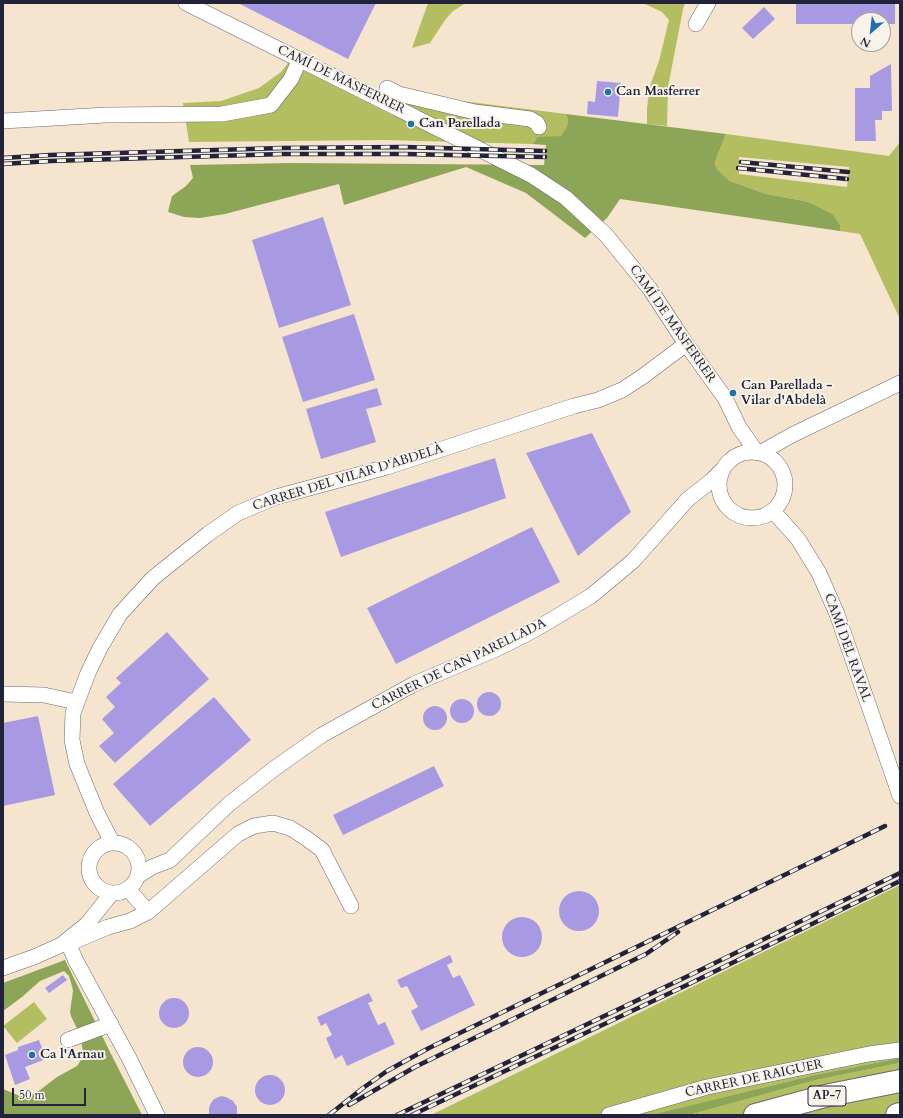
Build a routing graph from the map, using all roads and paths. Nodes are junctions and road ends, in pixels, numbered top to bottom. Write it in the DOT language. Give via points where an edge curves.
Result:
graph roads {
  1 [pos="186,3"];
  2 [pos="708,3"];
  3 [pos="696,24"];
  4 [pos="300,60"];
  5 [pos="387,88"];
  6 [pos="3,121"];
  7 [pos="540,128"];
  8 [pos="686,344"];
  9 [pos="900,383"];
  10 [pos="734,418"];
  11 [pos="792,435"];
  12 [pos="758,453"];
  13 [pos="739,454"];
  14 [pos="778,464"];
  15 [pos="722,470"];
  16 [pos="723,502"];
  17 [pos="773,511"];
  18 [pos="673,514"];
  19 [pos="3,694"];
  20 [pos="76,702"];
  21 [pos="900,796"];
  22 [pos="97,812"];
  23 [pos="112,842"];
  24 [pos="128,846"];
  25 [pos="97,849"];
  26 [pos="180,851"];
  27 [pos="138,876"];
  28 [pos="91,880"];
  29 [pos="128,889"];
  30 [pos="112,893"];
  31 [pos="351,906"];
  32 [pos="148,912"];
  33 [pos="68,940"];
  34 [pos="3,968"];
  35 [pos="111,1024"];
  36 [pos="68,1040"];
  37 [pos="900,1050"];
  38 [pos="900,1081"];
  39 [pos="900,1114"];
  40 [pos="157,1115"];
  41 [pos="609,1115"];
  42 [pos="755,1115"];
  43 [pos="897,1115"];
  1 -- 4 [label="street, CAMÍ DE MASFERRER"];
  2 -- 3 [label="street"];
  4 -- 6 [label="street" via="291,79 271,105 222,114 106,115"];
  4 -- 8 [label="street, CAMÍ DE MASFERRER" via="531,175 566,198 611,241 650,289"];
  5 -- 7 [label="street" via="399,94 475,112 530,119"];
  8 -- 10 [label="street, CAMÍ DE MASFERRER" via="725,398"];
  8 -- 20 [label="street, CARRER DEL VILAR D'ABDELÀ" via="622,390 598,400 387,467 276,498 238,513 153,578 120,614 100,648"];
  9 -- 11 [label="street"];
  10 -- 12 [label="street, CAMÍ DE MASFERRER"];
  10 -- 13 [label="street, CAMÍ DE MASFERRER" via="739,439"];
  11 -- 12 [label="street"];
  11 -- 14 [label="street"];
  12 -- 13 [label="street"];
  12 -- 14 [label="street" via="770,457"];
  13 -- 15 [label="street" via="729,460"];
  14 -- 17 [label="street" via="783,473 785,489 780,503"];
  15 -- 16 [label="street" via="719,492"];
  15 -- 18 [label="street, CARRER DE CAN PARELLADA"];
  16 -- 17 [label="street" via="740,517 752,519 763,517"];
  16 -- 18 [label="street, CARRER DE CAN PARELLADA" via="714,497 700,497 688,502"];
  17 -- 21 [label="street, CAMÍ DEL RAVAL" via="798,539 819,573 834,608"];
  18 -- 26 [label="street, CARRER DE CAN PARELLADA" via="633,561 591,596 536,629 501,647 414,684 322,735 229,804"];
  19 -- 20 [label="street" via="44,695"];
  20 -- 22 [label="street, CARRER DEL VILAR D'ABDELÀ" via="72,719 72,740 77,764"];
  22 -- 23 [label="street, CARRER DEL VILAR D'ABDELÀ"];
  22 -- 25 [label="street, CARRER DEL VILAR D'ABDELÀ" via="101,838"];
  23 -- 24 [label="street"];
  23 -- 25 [label="street"];
  24 -- 26 [label="street, CARRER DE CAN PARELLADA" via="153,858"];
  24 -- 27 [label="street" via="138,859"];
  25 -- 28 [label="street" via="88,863"];
  26 -- 27 [label="street, CARRER DE CAN PARELLADA" via="170,860"];
  27 -- 29 [label="street"];
  28 -- 30 [label="street" via="96,887"];
  28 -- 33 [label="street" via="94,900 90,912"];
  29 -- 30 [label="street"];
  29 -- 32 [label="street"];
  30 -- 33 [label="street" via="87,924"];
  31 -- 32 [label="street" via="322,850 290,828 273,823 254,826 238,834"];
  32 -- 33 [label="street" via="130,921"];
  33 -- 34 [label="street" via="34,957"];
  33 -- 35 [label="street" via="76,961"];
  35 -- 36 [label="street"];
  35 -- 40 [label="street"];
  37 -- 41 [label="street, CARRER DE RAIGUER" via="707,1087"];
  38 -- 42 [label="highway, AP-7" via="825,1096"];
  39 -- 43 [label="highway"];
}
